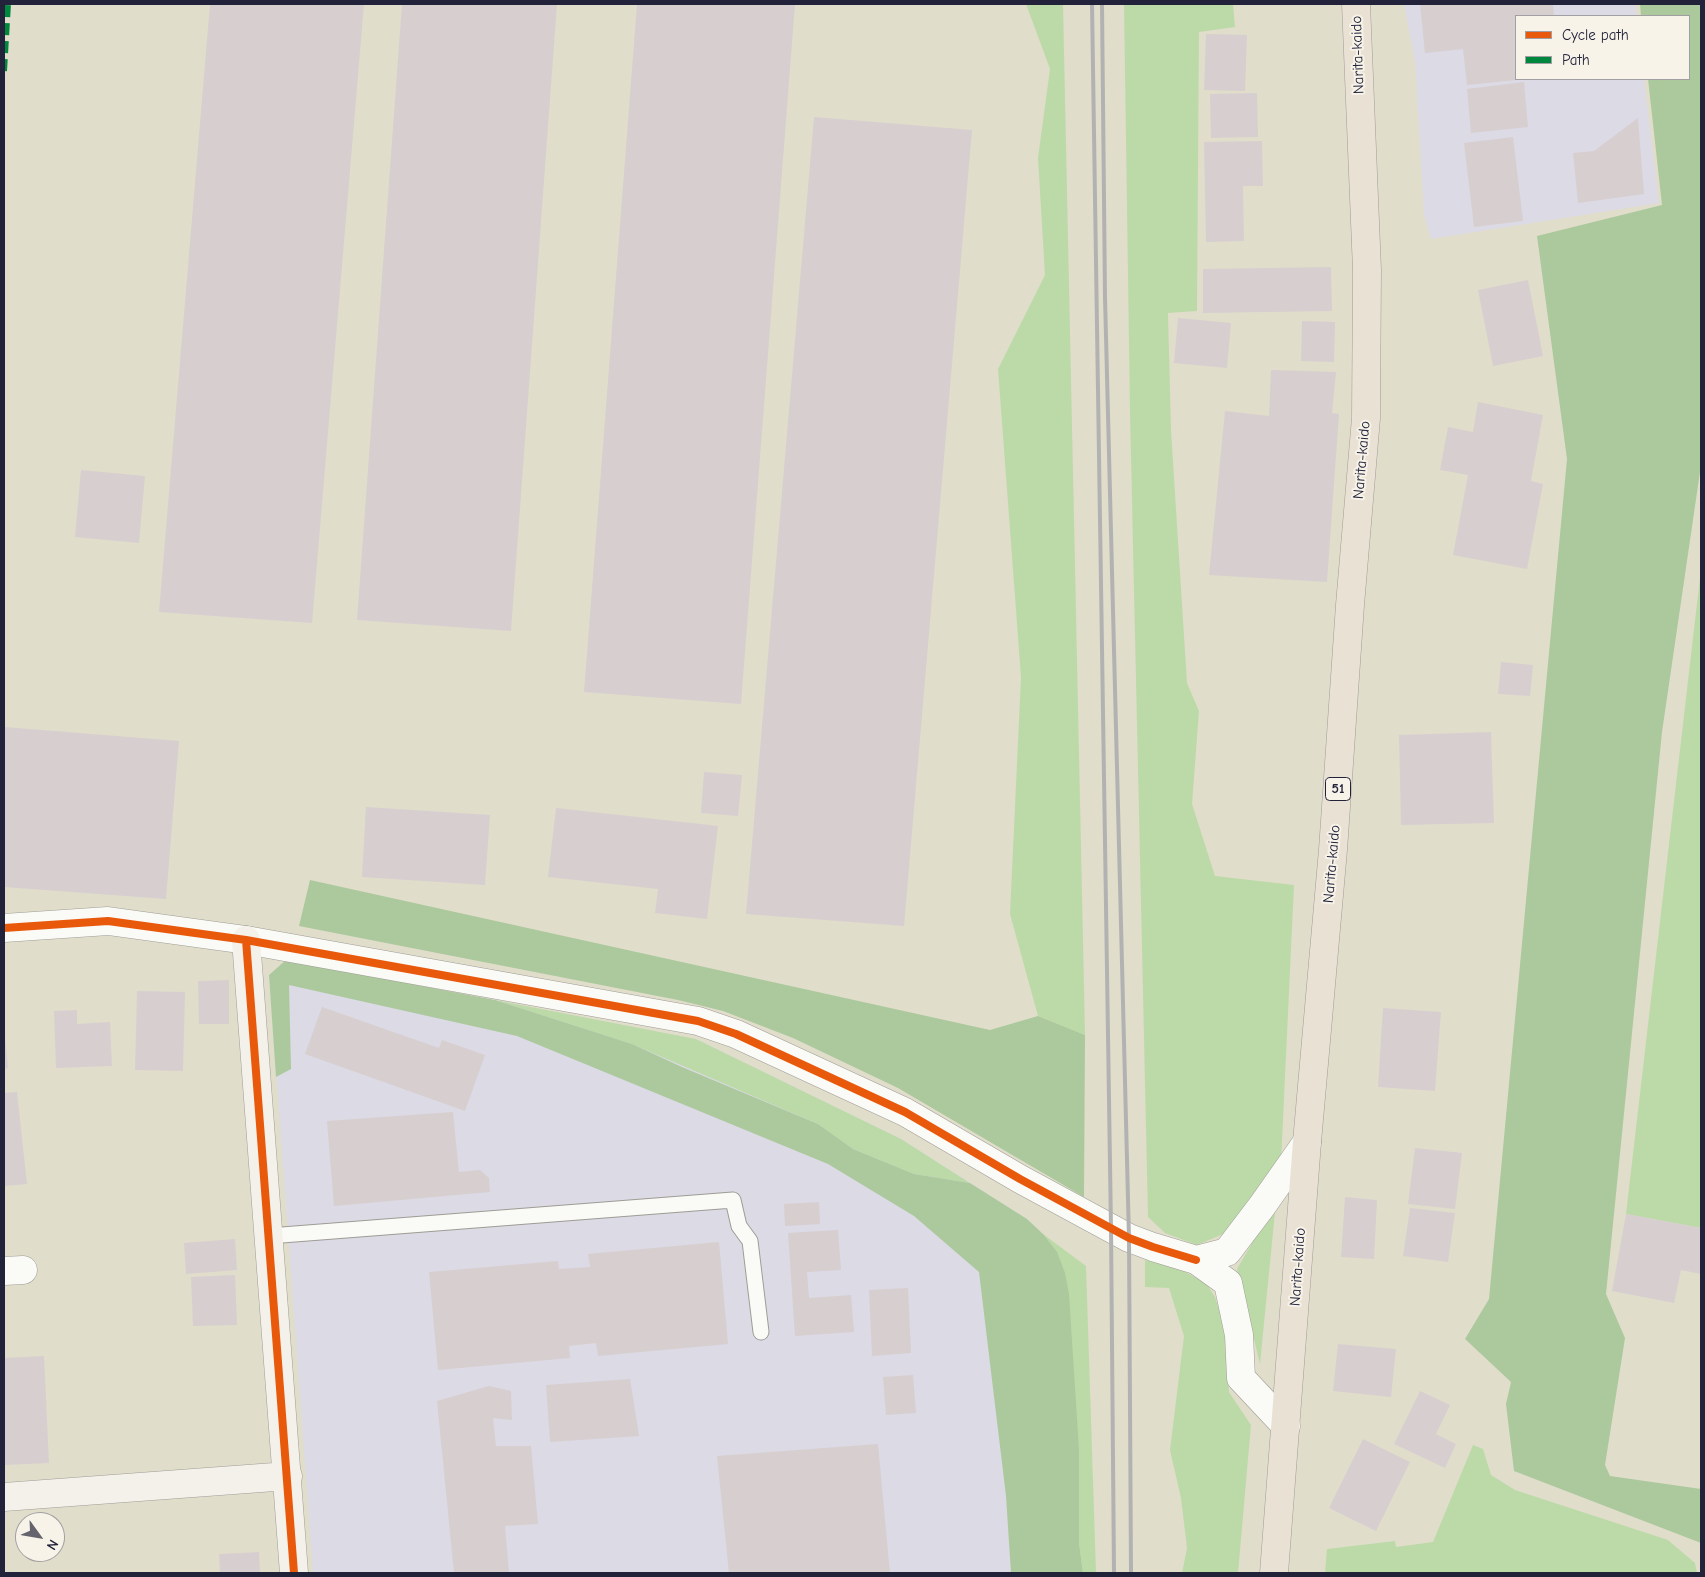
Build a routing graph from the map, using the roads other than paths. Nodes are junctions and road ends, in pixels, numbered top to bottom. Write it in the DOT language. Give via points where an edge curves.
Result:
graph roads {
  1 [pos="1356,4"];
  2 [pos="4,928"];
  3 [pos="246,940"];
  4 [pos="1307,1142"];
  5 [pos="269,1236"];
  6 [pos="1196,1260"];
  7 [pos="761,1332"];
  8 [pos="1286,1426"];
  9 [pos="288,1476"];
  10 [pos="4,1497"];
  11 [pos="294,1573"];
  12 [pos="1274,1573"];
  1 -- 4 [label="highway, Narita-kaido / 51" via="1367,270 1366,418"];
  2 -- 3 [label="street" via="108,921"];
  3 -- 5 [label="street"];
  3 -- 6 [label="street" via="698,1021 736,1034 905,1112 1129,1238"];
  4 -- 6 [label="street" via="1227,1252"];
  4 -- 8 [label="highway, Narita-kaido / 51"];
  5 -- 7 [label="lane" via="733,1200 739,1226 750,1241"];
  5 -- 9 [label="street"];
  6 -- 8 [label="street" via="1228,1283 1239,1335 1242,1378"];
  8 -- 12 [label="highway, Narita-kaido / 51"];
  9 -- 10 [label="street"];
  9 -- 11 [label="street"];
}
